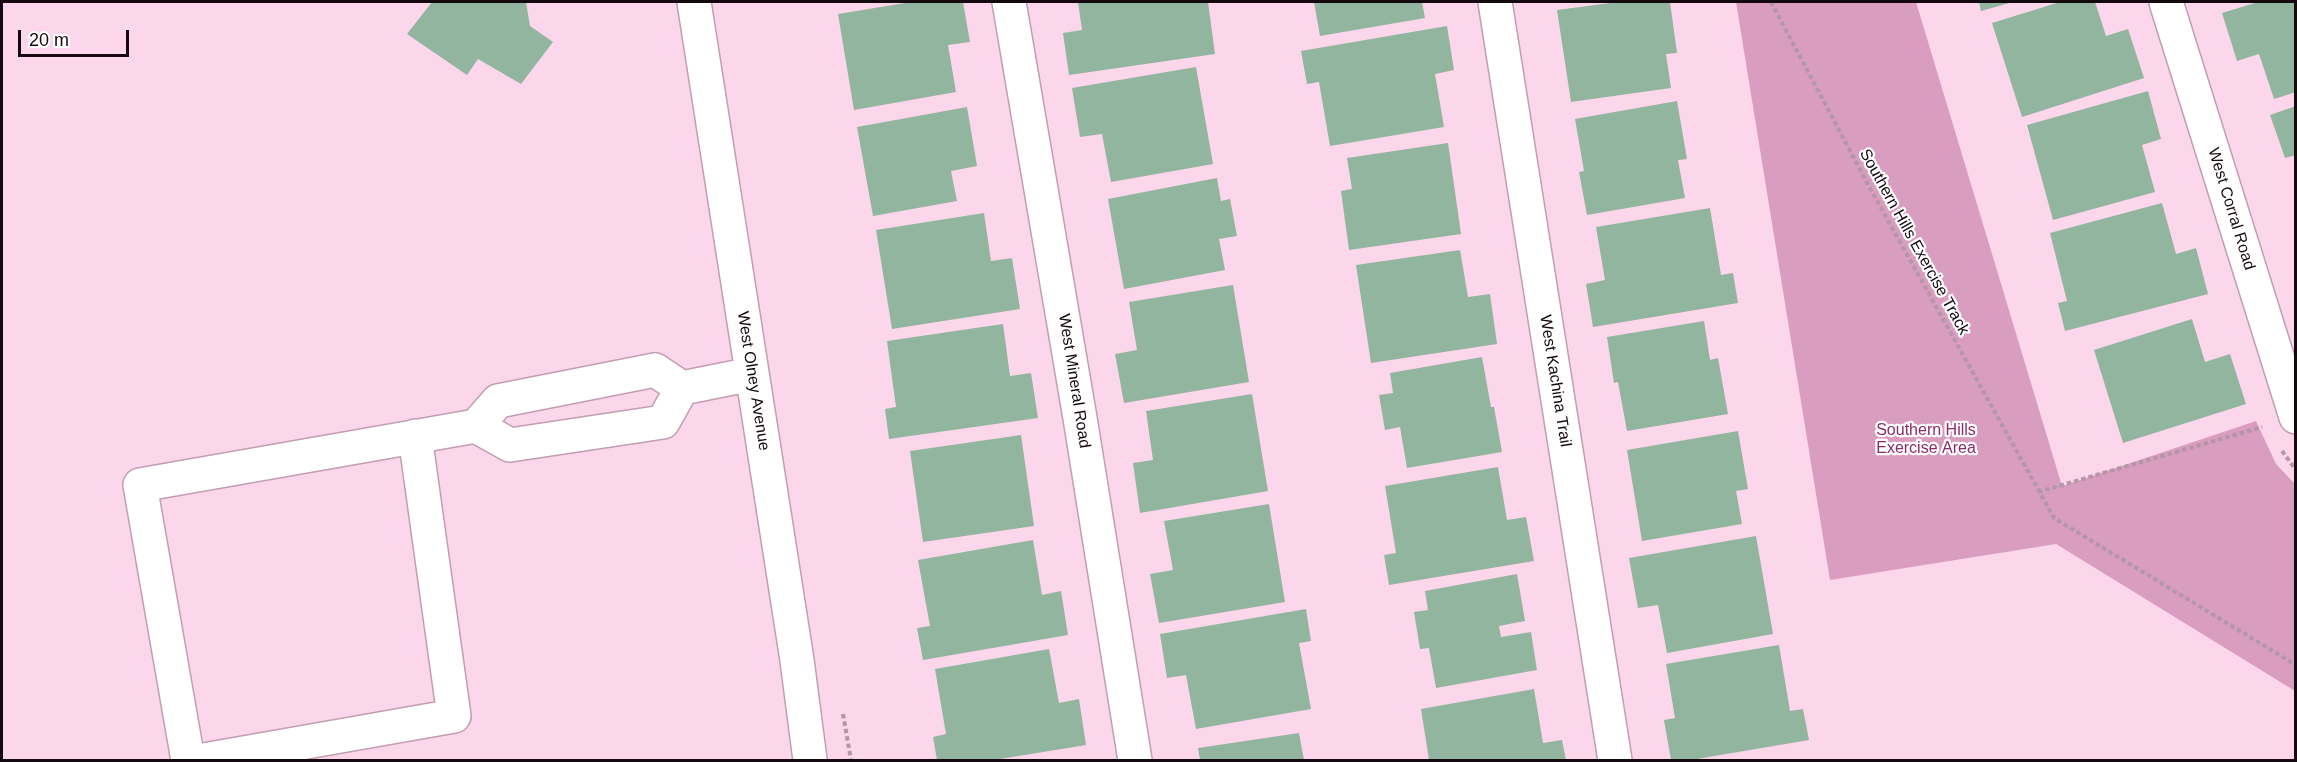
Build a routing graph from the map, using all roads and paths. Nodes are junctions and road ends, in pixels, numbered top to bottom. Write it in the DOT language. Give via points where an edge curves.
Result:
graph roads {
  1 [pos="694,2"];
  2 [pos="1010,2"];
  3 [pos="1495,2"];
  4 [pos="1771,2"];
  5 [pos="2166,2"];
  6 [pos="752,374"];
  7 [pos="573,387"];
  8 [pos="682,388"];
  9 [pos="476,426"];
  10 [pos="2279,428"];
  11 [pos="581,434"];
  12 [pos="415,436"];
  13 [pos="2295,470"];
  14 [pos="2038,492"];
  15 [pos="2295,665"];
  16 [pos="188,760"];
  17 [pos="204,760"];
  18 [pos="810,760"];
  19 [pos="1135,760"];
  20 [pos="1615,760"];
  1 -- 6 [label="street, West Olney Avenue"];
  2 -- 19 [label="street, West Mineral Road"];
  3 -- 20 [label="street, West Kachina Trail"];
  4 -- 14 [label="path, Southern Hills Exercise Track"];
  5 -- 10 [label="street, West Corral Road"];
  6 -- 8 [label="street"];
  6 -- 18 [label="street, West Olney Avenue"];
  7 -- 8 [label="street" via="655,370"];
  7 -- 9 [label="street" via="498,401"];
  7 -- 11 [label="street"];
  8 -- 11 [label="street" via="663,422"];
  9 -- 11 [label="street" via="510,445"];
  9 -- 12 [label="street"];
  10 -- 13 [label="path"];
  10 -- 14 [label="path"];
  12 -- 16 [label="street" via="140,485"];
  12 -- 17 [label="street" via="454,716"];
  14 -- 15 [label="path, Southern Hills Exercise Track" via="2054,518"];
}
